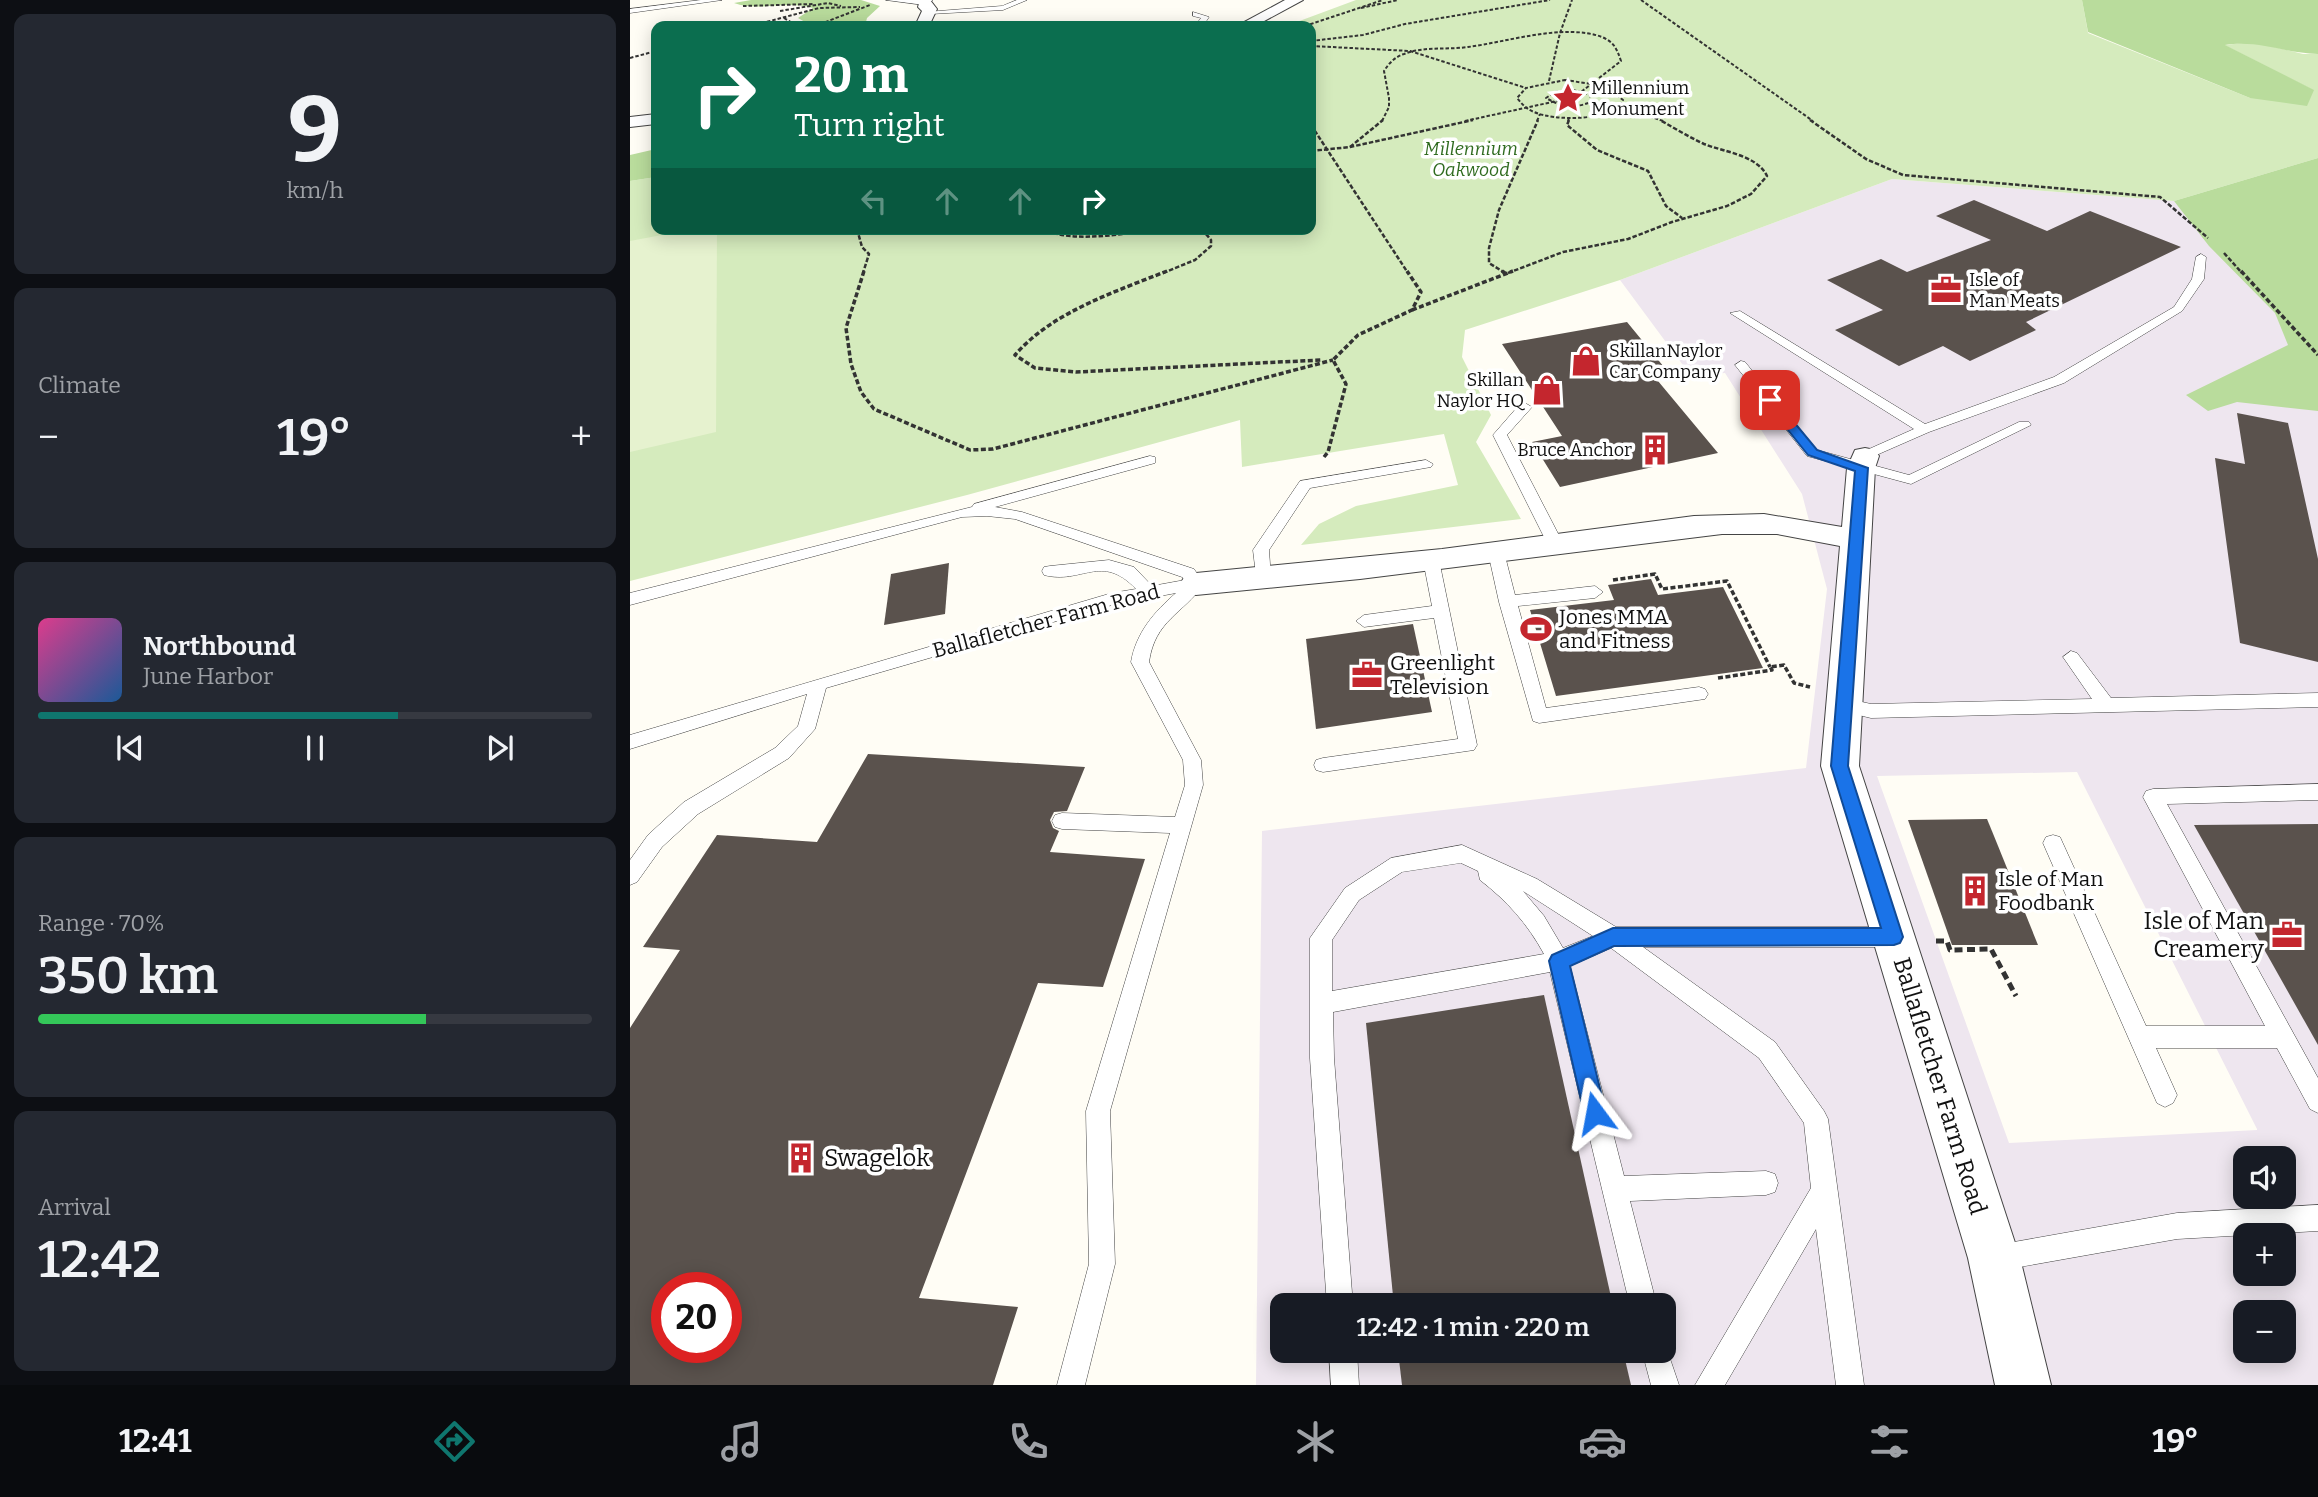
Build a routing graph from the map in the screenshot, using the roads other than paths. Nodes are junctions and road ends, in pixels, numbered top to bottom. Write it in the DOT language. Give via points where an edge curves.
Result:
graph roads {
  1 [pos="718,0"];
  2 [pos="890,0"];
  3 [pos="1023,0"];
  4 [pos="1296,0"];
  5 [pos="928,5"];
  6 [pos="630,12"];
  7 [pos="1196,14"];
  8 [pos="1202,21"];
  9 [pos="1254,21"];
  10 [pos="651,120"];
  11 [pos="630,122"];
  12 [pos="2201,257"];
  13 [pos="1736,313"];
  14 [pos="1741,365"];
  15 [pos="1525,407"];
  16 [pos="2024,425"];
  17 [pos="1924,429"];
  18 [pos="1150,460"];
  19 [pos="1863,462"];
  20 [pos="1426,464"];
  21 [pos="962,512"];
  22 [pos="1855,540"];
  23 [pos="1556,545"];
  24 [pos="1496,552"];
  25 [pos="1431,560"];
  26 [pos="1050,571"];
  27 [pos="1263,579"];
  28 [pos="1196,584"];
  29 [pos="1595,592"];
  30 [pos="1149,593"];
  31 [pos="630,599"];
  32 [pos="1507,602"];
  33 [pos="1441,611"];
  34 [pos="1364,621"];
  35 [pos="2071,657"];
  36 [pos="818,684"];
  37 [pos="1699,694"];
  38 [pos="1827,696"];
  39 [pos="2318,700"];
  40 [pos="2105,704"];
  41 [pos="630,742"];
  42 [pos="1323,765"];
  43 [pos="2318,792"];
  44 [pos="1062,821"];
  45 [pos="1181,825"];
  46 [pos="2053,843"];
  47 [pos="1462,854"];
  48 [pos="630,876"];
  49 [pos="1613,937"];
  50 [pos="1894,937"];
  51 [pos="1559,961"];
  52 [pos="1322,1003"];
  53 [pos="2139,1037"];
  54 [pos="2284,1037"];
  55 [pos="2165,1095"];
  56 [pos="2318,1101"];
  57 [pos="1766,1183"];
  58 [pos="1613,1189"];
  59 [pos="1824,1191"];
  60 [pos="2318,1218"];
  61 [pos="1994,1258"];
  62 [pos="1339,1293"];
  63 [pos="1641,1293"];
  64 [pos="1344,1363"];
  65 [pos="1659,1363"];
  66 [pos="1071,1385"];
  67 [pos="1345,1385"];
  68 [pos="1665,1385"];
  69 [pos="1709,1385"];
  70 [pos="1850,1385"];
  71 [pos="2023,1385"];
  1 -- 6 [label="lane"];
  2 -- 5 [label="lane"];
  3 -- 5 [label="lane" via="1003,8"];
  4 -- 9 [label="street"];
  7 -- 8 [label="lane" via="1205,17"];
  10 -- 11 [label="street"];
  12 -- 17 [label="lane" via="2198,279 2178,309 2059,380"];
  13 -- 17 [label="lane"];
  14 -- 19 [label="lane" via="1812,453"];
  15 -- 23 [label="lane" via="1500,435"];
  16 -- 19 [label="lane" via="1911,480"];
  17 -- 19 [label="lane"];
  18 -- 21 [label="lane"];
  19 -- 22 [label="street, Ballafletcher Farm Road"];
  20 -- 27 [label="lane" via="1305,484 1261,550"];
  21 -- 28 [label="lane" via="1017,515 1188,573"];
  21 -- 31 [label="lane"];
  22 -- 23 [label="street, Ballafletcher Farm Road" via="1798,527 1752,523 1633,532"];
  22 -- 38 [label="street, Ballafletcher Farm Road"];
  23 -- 24 [label="street, Ballafletcher Farm Road"];
  24 -- 25 [label="street, Ballafletcher Farm Road"];
  24 -- 32 [label="lane"];
  25 -- 27 [label="street, Ballafletcher Farm Road"];
  25 -- 33 [label="lane"];
  26 -- 30 [label="lane" via="1109,565 1128,571"];
  27 -- 28 [label="street, Ballafletcher Farm Road"];
  28 -- 30 [label="lane, Ballafletcher Farm Road"];
  28 -- 45 [label="lane" via="1154,623 1140,662 1192,760 1194,785"];
  29 -- 32 [label="lane"];
  30 -- 36 [label="lane, Ballafletcher Farm Road" via="1112,599"];
  32 -- 37 [label="lane" via="1539,716"];
  33 -- 34 [label="lane"];
  33 -- 42 [label="lane" via="1468,745"];
  35 -- 40 [label="lane"];
  36 -- 41 [label="lane, Ballafletcher Farm Road"];
  36 -- 48 [label="lane" via="806,729 782,753 691,808 655,841"];
  38 -- 40 [label="lane" via="1871,710"];
  38 -- 50 [label="street, Ballafletcher Farm Road" via="1840,766"];
  39 -- 40 [label="lane"];
  43 -- 54 [label="lane" via="2153,797"];
  44 -- 45 [label="lane"];
  45 -- 66 [label="lane" via="1098,1111 1102,1264"];
  46 -- 53 [label="lane"];
  47 -- 49 [label="lane" via="1530,885"];
  47 -- 51 [label="lane" via="1510,891 1542,926"];
  47 -- 52 [label="lane" via="1398,864 1352,894 1321,938"];
  49 -- 50 [label="lane"];
  49 -- 51 [label="lane"];
  49 -- 59 [label="lane" via="1767,1050 1816,1119"];
  50 -- 61 [label="street, Ballafletcher Farm Road"];
  51 -- 52 [label="lane"];
  51 -- 58 [label="lane"];
  52 -- 62 [label="lane"];
  53 -- 54 [label="lane"];
  53 -- 55 [label="lane"];
  54 -- 56 [label="lane"];
  57 -- 58 [label="lane"];
  58 -- 63 [label="lane"];
  59 -- 69 [label="lane"];
  59 -- 70 [label="lane"];
  60 -- 61 [label="lane" via="2177,1226"];
  61 -- 71 [label="street, Ballafletcher Farm Road"];
  64 -- 67 [label="lane"];
  65 -- 68 [label="lane"];
}
